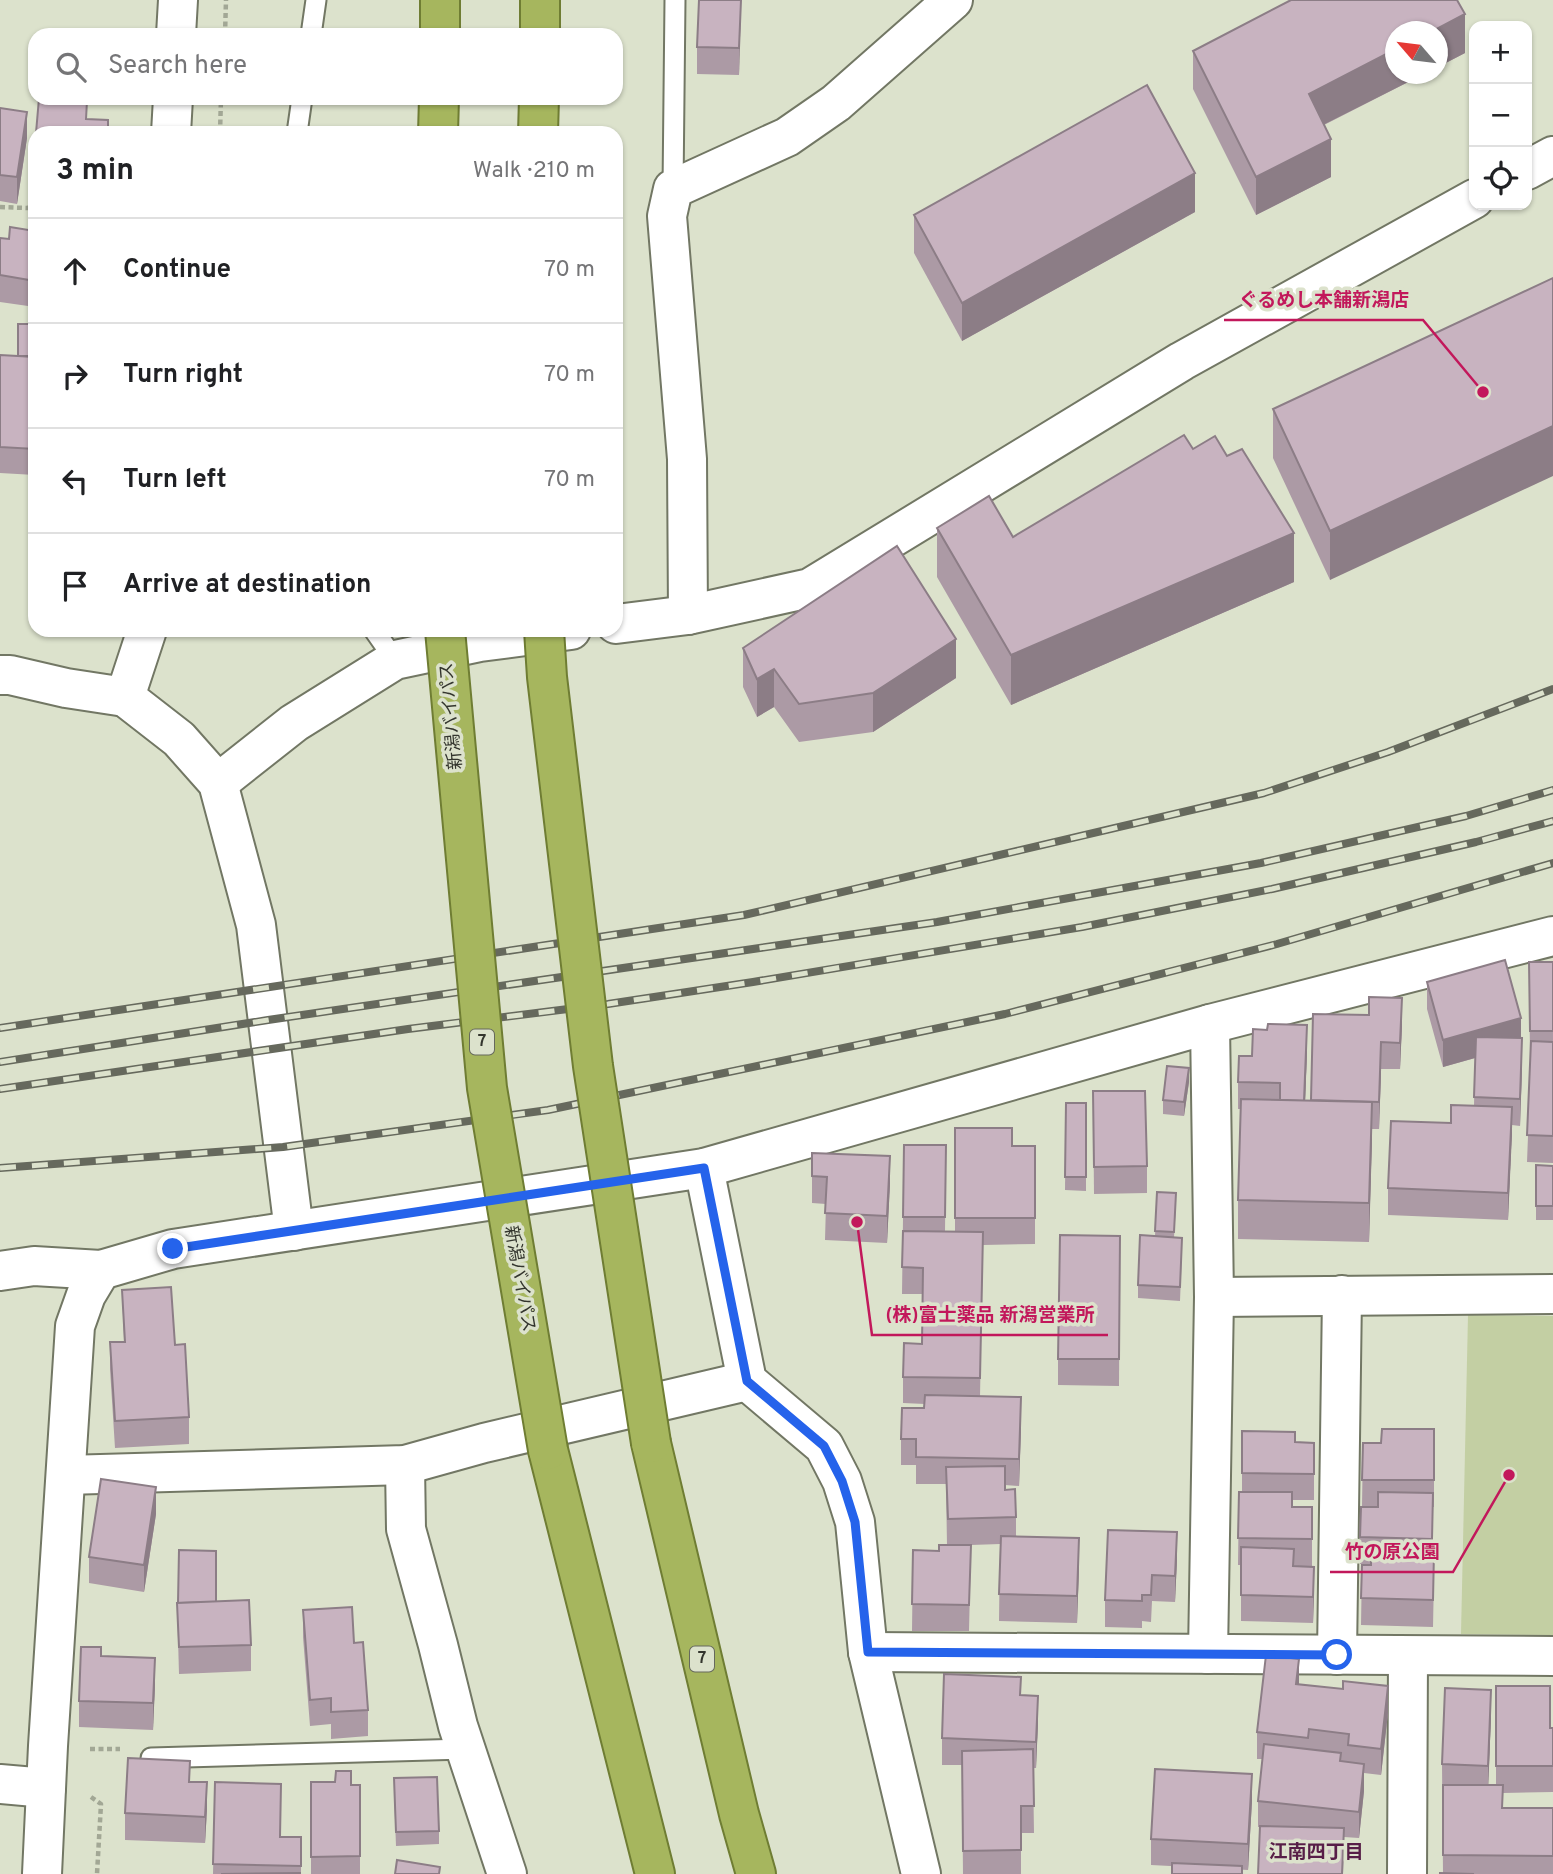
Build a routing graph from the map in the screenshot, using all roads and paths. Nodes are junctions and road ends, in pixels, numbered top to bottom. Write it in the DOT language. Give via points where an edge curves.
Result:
graph roads {
  1 [pos="178,0"];
  2 [pos="226,0"];
  3 [pos="316,0"];
  4 [pos="440,0"];
  5 [pos="540,0"];
  6 [pos="675,0"];
  7 [pos="953,0"];
  8 [pos="176,28"];
  9 [pos="225,28"];
  10 [pos="312,28"];
  11 [pos="440,28"];
  12 [pos="540,28"];
  13 [pos="173,105"];
  14 [pos="221,105"];
  15 [pos="301,105"];
  16 [pos="439,105"];
  17 [pos="539,105"];
  18 [pos="171,126"];
  19 [pos="219,126"];
  20 [pos="298,126"];
  21 [pos="438,126"];
  22 [pos="538,126"];
  23 [pos="1553,156"];
  24 [pos="1532,167"];
  25 [pos="673,189"];
  26 [pos="1469,202"];
  27 [pos="0,206"];
  28 [pos="28,208"];
  29 [pos="688,615"];
  30 [pos="623,623"];
  31 [pos="145,637"];
  32 [pos="446,637"];
  33 [pos="518,637"];
  34 [pos="544,637"];
  35 [pos="385,645"];
  36 [pos="0,675"];
  37 [pos="125,697"];
  38 [pos="218,783"];
  39 [pos="1553,936"];
  40 [pos="1210,1024"];
  41 [pos="704,1168"];
  42 [pos="294,1231"];
  43 [pos="101,1270"];
  44 [pos="0,1271"];
  45 [pos="1553,1294"];
  46 [pos="1342,1295"];
  47 [pos="1214,1297"];
  48 [pos="747,1381"];
  49 [pos="405,1465"];
  50 [pos="66,1475"];
  51 [pos="868,1652"];
  52 [pos="1208,1654"];
  53 [pos="1337,1655"];
  54 [pos="1408,1656"];
  55 [pos="1553,1656"];
  56 [pos="87,1749"];
  57 [pos="465,1749"];
  58 [pos="150,1758"];
  59 [pos="0,1784"];
  60 [pos="64,1789"];
  61 [pos="42,1874"];
  62 [pos="97,1874"];
  63 [pos="507,1874"];
  64 [pos="655,1874"];
  65 [pos="756,1874"];
  66 [pos="921,1874"];
  67 [pos="1407,1874"];
  1 -- 8 [label="street"];
  2 -- 9 [label="path"];
  3 -- 10 [label="lane"];
  4 -- 11 [label="highway"];
  5 -- 12 [label="highway"];
  6 -- 25 [label="lane"];
  7 -- 25 [label="street" via="836,103 787,137"];
  13 -- 18 [label="street"];
  14 -- 19 [label="path"];
  15 -- 20 [label="lane"];
  16 -- 21 [label="highway"];
  17 -- 22 [label="highway"];
  23 -- 24 [label="street"];
  25 -- 29 [label="street" via="667,216 687,460"];
  26 -- 29 [label="street" via="1182,361 810,588"];
  27 -- 28 [label="path"];
  29 -- 30 [label="street"];
  31 -- 37 [label="street"];
  32 -- 64 [label="highway, 新潟バイパス / 7, bridge" via="487,1088 548,1450"];
  33 -- 35 [label="street"];
  34 -- 65 [label="highway, 7, bridge" via="593,1066 651,1443"];
  35 -- 38 [label="street"];
  36 -- 37 [label="street"];
  37 -- 38 [label="street" via="179,739"];
  38 -- 42 [label="street" via="256,925"];
  39 -- 40 [label="street"];
  40 -- 41 [label="street"];
  40 -- 47 [label="street"];
  41 -- 42 [label="street"];
  41 -- 48 [label="street"];
  42 -- 43 [label="street" via="173,1249"];
  43 -- 44 [label="street" via="34,1266"];
  43 -- 50 [label="street" via="75,1326"];
  45 -- 46 [label="street"];
  46 -- 47 [label="street"];
  46 -- 53 [label="street"];
  47 -- 52 [label="street"];
  48 -- 49 [label="street"];
  48 -- 51 [label="street" via="824,1446 842,1481 855,1522"];
  49 -- 50 [label="street"];
  49 -- 57 [label="street" via="406,1529"];
  50 -- 60 [label="street"];
  51 -- 52 [label="street"];
  51 -- 66 [label="street"];
  52 -- 53 [label="street"];
  53 -- 54 [label="street"];
  54 -- 55 [label="street"];
  54 -- 67 [label="street"];
  56 -- 58 [label="path" via="124,1749"];
  57 -- 58 [label="lane"];
  57 -- 63 [label="street"];
  59 -- 60 [label="street"];
  60 -- 61 [label="street"];
  60 -- 62 [label="path" via="101,1804"];
}
